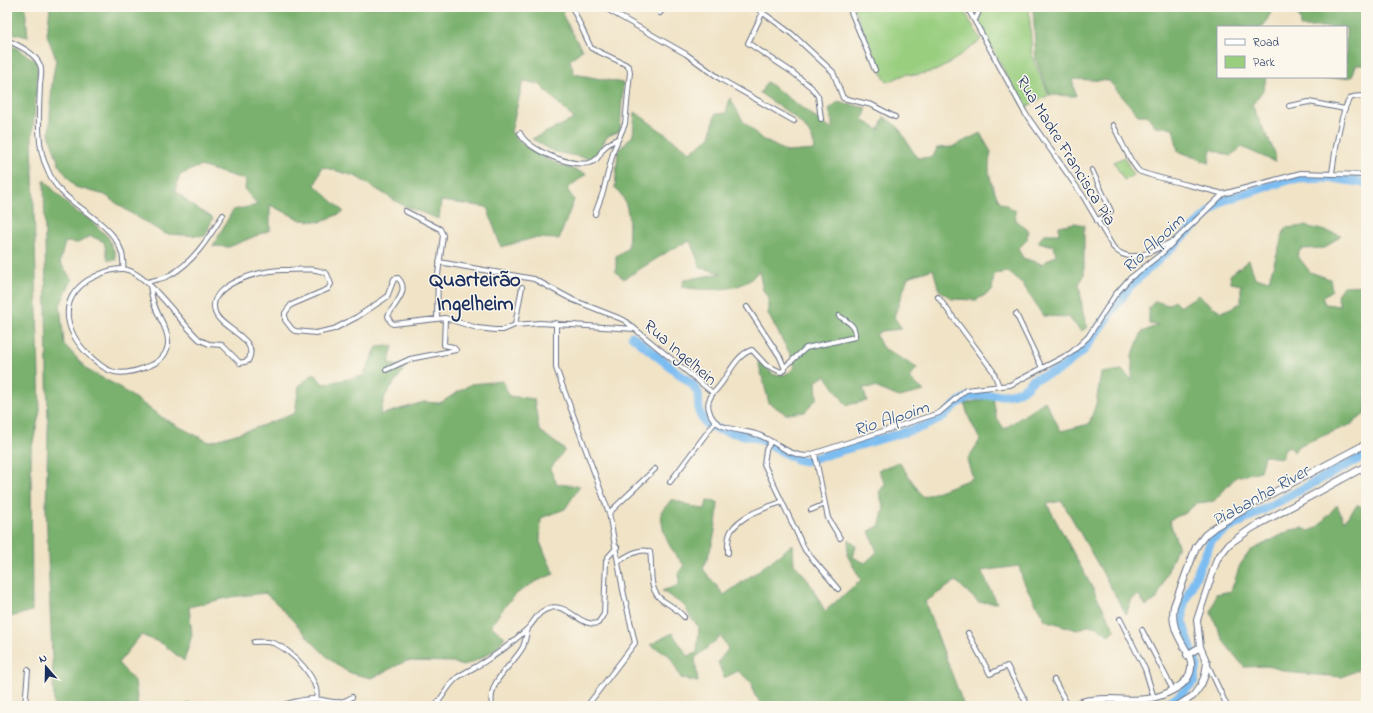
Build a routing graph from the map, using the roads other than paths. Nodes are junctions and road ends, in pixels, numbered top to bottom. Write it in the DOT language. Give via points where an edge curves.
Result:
graph roads {
  1 [pos="572,7"];
  2 [pos="603,7"];
  3 [pos="664,7"];
  4 [pos="755,7"];
  5 [pos="850,7"];
  6 [pos="967,7"];
  7 [pos="981,7"];
  8 [pos="763,12"];
  9 [pos="660,13"];
  10 [pos="975,20"];
  11 [pos="7,40"];
  12 [pos="875,70"];
  13 [pos="1366,96"];
  14 [pos="1289,106"];
  15 [pos="1345,109"];
  16 [pos="894,117"];
  17 [pos="821,119"];
  18 [pos="794,121"];
  19 [pos="1113,125"];
  20 [pos="520,133"];
  21 [pos="619,138"];
  22 [pos="1092,170"];
  23 [pos="1332,173"];
  24 [pos="1366,175"];
  25 [pos="1223,194"];
  26 [pos="405,211"];
  27 [pos="595,214"];
  28 [pos="223,215"];
  29 [pos="1097,221"];
  30 [pos="1175,241"];
  31 [pos="439,262"];
  32 [pos="123,269"];
  33 [pos="148,284"];
  34 [pos="522,287"];
  35 [pos="938,297"];
  36 [pos="747,307"];
  37 [pos="1016,314"];
  38 [pos="839,316"];
  39 [pos="438,318"];
  40 [pos="445,318"];
  41 [pos="556,323"];
  42 [pos="516,325"];
  43 [pos="635,329"];
  44 [pos="785,367"];
  45 [pos="1042,368"];
  46 [pos="386,370"];
  47 [pos="999,386"];
  48 [pos="713,393"];
  49 [pos="715,423"];
  50 [pos="770,441"];
  51 [pos="1366,444"];
  52 [pos="815,455"];
  53 [pos="1366,466"];
  54 [pos="655,469"];
  55 [pos="670,482"];
  56 [pos="782,502"];
  57 [pos="825,504"];
  58 [pos="811,510"];
  59 [pos="609,513"];
  60 [pos="840,538"];
  61 [pos="617,547"];
  62 [pos="728,553"];
  63 [pos="619,561"];
  64 [pos="838,589"];
  65 [pos="684,617"];
  66 [pos="1120,619"];
  67 [pos="528,628"];
  68 [pos="1142,630"];
  69 [pos="968,633"];
  70 [pos="254,642"];
  71 [pos="1200,647"];
  72 [pos="1187,654"];
  73 [pos="1207,663"];
  74 [pos="28,670"];
  75 [pos="1054,680"];
  76 [pos="1173,690"];
  77 [pos="352,697"];
  78 [pos="316,699"];
  79 [pos="1154,699"];
  80 [pos="25,706"];
  81 [pos="279,706"];
  82 [pos="435,706"];
  83 [pos="492,706"];
  84 [pos="587,706"];
  85 [pos="1028,706"];
  86 [pos="1068,706"];
  87 [pos="1072,706"];
  88 [pos="1177,706"];
  89 [pos="1227,706"];
  1 -- 21 [label="street" via="591,48 629,67 625,124"];
  2 -- 18 [label="street" via="686,54 722,80"];
  3 -- 9 [label="street"];
  4 -- 8 [label="street"];
  5 -- 12 [label="street"];
  6 -- 10 [label="street, Rua Madre Francisca Pia"];
  7 -- 10 [label="street"];
  8 -- 16 [label="street" via="792,34 833,72 843,98 872,105"];
  8 -- 17 [label="street" via="748,43 792,72 816,92"];
  10 -- 29 [label="street, Rua Madre Francisca Pia" via="1025,113 1083,196"];
  11 -- 32 [label="street" via="34,56 41,66 40,137 42,156 51,177 61,191 110,233 120,249 124,262"];
  13 -- 15 [label="street" via="1350,99"];
  14 -- 15 [label="street" via="1308,102"];
  15 -- 23 [label="street"];
  19 -- 25 [label="street" via="1135,166 1144,174"];
  20 -- 21 [label="street" via="526,142 549,156 581,165 595,161 606,146"];
  21 -- 27 [label="street"];
  22 -- 29 [label="street" via="1111,211"];
  23 -- 24 [label="street"];
  23 -- 25 [label="street" via="1289,175"];
  25 -- 30 [label="street"];
  26 -- 31 [label="street" via="440,229 443,239"];
  28 -- 33 [label="street" via="207,241 178,269"];
  29 -- 30 [label="street, Rua Madre Francisca Pia" via="1113,247 1124,256 1141,255"];
  30 -- 45 [label="street" via="1129,279 1080,346 1061,360"];
  31 -- 39 [label="street"];
  31 -- 43 [label="street, Rua Ingelhein" via="534,279 573,300 624,320"];
  32 -- 33 [label="street" via="138,275"];
  32 -- 33 [label="street" via="88,280 75,295 68,312 68,321 76,340 86,353 111,372 124,372 152,365 166,352 168,343 165,329"];
  33 -- 39 [label="street" via="194,335 209,344 222,345 240,363 250,358 249,347 241,336 217,317 214,302 220,292 230,284 264,272 317,270 330,277 332,284 328,289 287,309 285,320 295,330 326,332 343,325 387,297 396,278 401,281 402,296 388,316 391,323"];
  34 -- 42 [label="street"];
  35 -- 47 [label="street" via="993,371"];
  36 -- 44 [label="street"];
  37 -- 45 [label="street"];
  38 -- 44 [label="street" via="853,325 856,337 806,348"];
  39 -- 40 [label="street"];
  40 -- 42 [label="street" via="477,328 495,330 504,330"];
  40 -- 46 [label="street" via="444,345 456,350 410,359"];
  41 -- 42 [label="street"];
  41 -- 43 [label="street"];
  41 -- 59 [label="street" via="556,368"];
  43 -- 48 [label="street, Rua Ingelhein"];
  44 -- 48 [label="street" via="783,371 776,370 752,350 744,352 727,378"];
  45 -- 47 [label="street" via="1010,385"];
  47 -- 52 [label="street" via="966,390 939,412"];
  48 -- 49 [label="street, Rua Ingelhein" via="708,405"];
  49 -- 50 [label="street" via="751,432"];
  49 -- 55 [label="street"];
  50 -- 52 [label="street" via="799,456"];
  50 -- 56 [label="street" via="764,464"];
  51 -- 72 [label="main road" via="1269,495 1205,535 1196,547 1172,615 1175,632"];
  52 -- 57 [label="street"];
  53 -- 71 [label="main road" via="1259,524 1228,544 1217,560 1197,620"];
  54 -- 59 [label="street"];
  56 -- 62 [label="street" via="758,511 735,526 730,532"];
  56 -- 64 [label="street" via="805,550"];
  57 -- 58 [label="street"];
  57 -- 60 [label="street" via="828,518"];
  59 -- 61 [label="street"];
  61 -- 63 [label="street"];
  61 -- 67 [label="street" via="606,561 604,614 600,621 591,624 557,607 542,610"];
  63 -- 65 [label="street" via="644,550 650,552 653,586 661,599 676,607"];
  63 -- 84 [label="street" via="635,643"];
  66 -- 79 [label="street" via="1145,669"];
  67 -- 82 [label="street" via="490,659 459,677"];
  67 -- 83 [label="street" via="520,651 494,683"];
  68 -- 76 [label="street"];
  69 -- 85 [label="street" via="990,674 1007,666"];
  70 -- 78 [label="street" via="266,641 275,644 298,660 315,687"];
  71 -- 72 [label="main road"];
  71 -- 73 [label="main road"];
  72 -- 76 [label="main road" via="1191,662 1189,676 1183,684"];
  73 -- 88 [label="main road" via="1205,675 1198,689 1193,696"];
  73 -- 89 [label="street"];
  74 -- 80 [label="street"];
  75 -- 86 [label="street"];
  76 -- 79 [label="main road"];
  77 -- 78 [label="street" via="334,703"];
  78 -- 81 [label="street"];
  79 -- 87 [label="main road" via="1090,700"];
}
